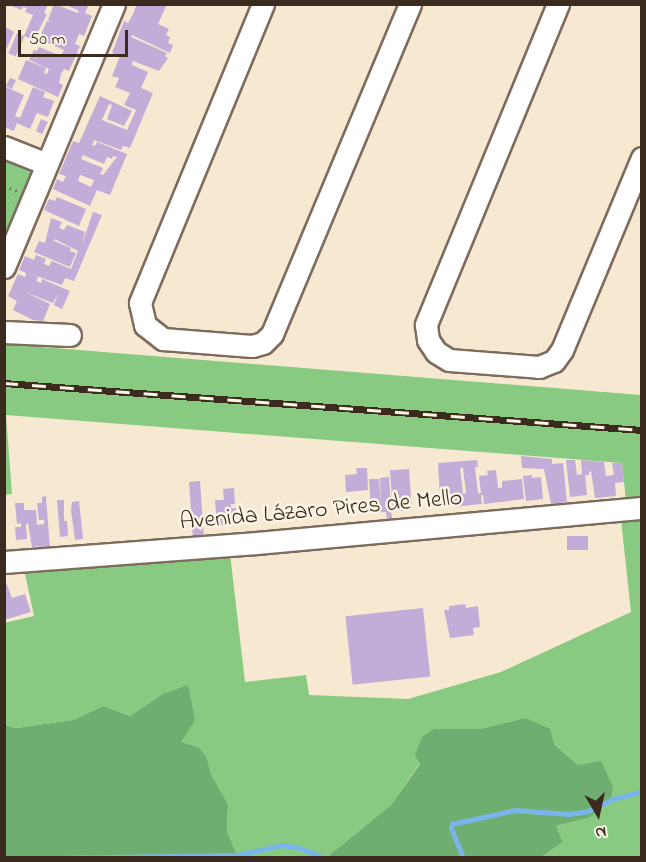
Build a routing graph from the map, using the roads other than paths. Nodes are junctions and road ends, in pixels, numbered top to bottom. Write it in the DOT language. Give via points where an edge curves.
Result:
graph roads {
  1 [pos="114,4"];
  2 [pos="263,4"];
  3 [pos="410,4"];
  4 [pos="558,4"];
  5 [pos="4,147"];
  6 [pos="642,158"];
  7 [pos="47,164"];
  8 [pos="4,267"];
  9 [pos="4,332"];
  10 [pos="70,335"];
  11 [pos="642,508"];
  12 [pos="4,562"];
  1 -- 7 [label="street"];
  2 -- 3 [label="street" via="140,303 145,325 163,339 252,346 263,343 272,334"];
  4 -- 6 [label="street" via="426,325 428,340 436,352 449,360 538,367 554,361"];
  5 -- 7 [label="street"];
  7 -- 8 [label="street"];
  9 -- 10 [label="street"];
  11 -- 12 [label="street, Avenida Lázaro Pires de Mello"];
}
